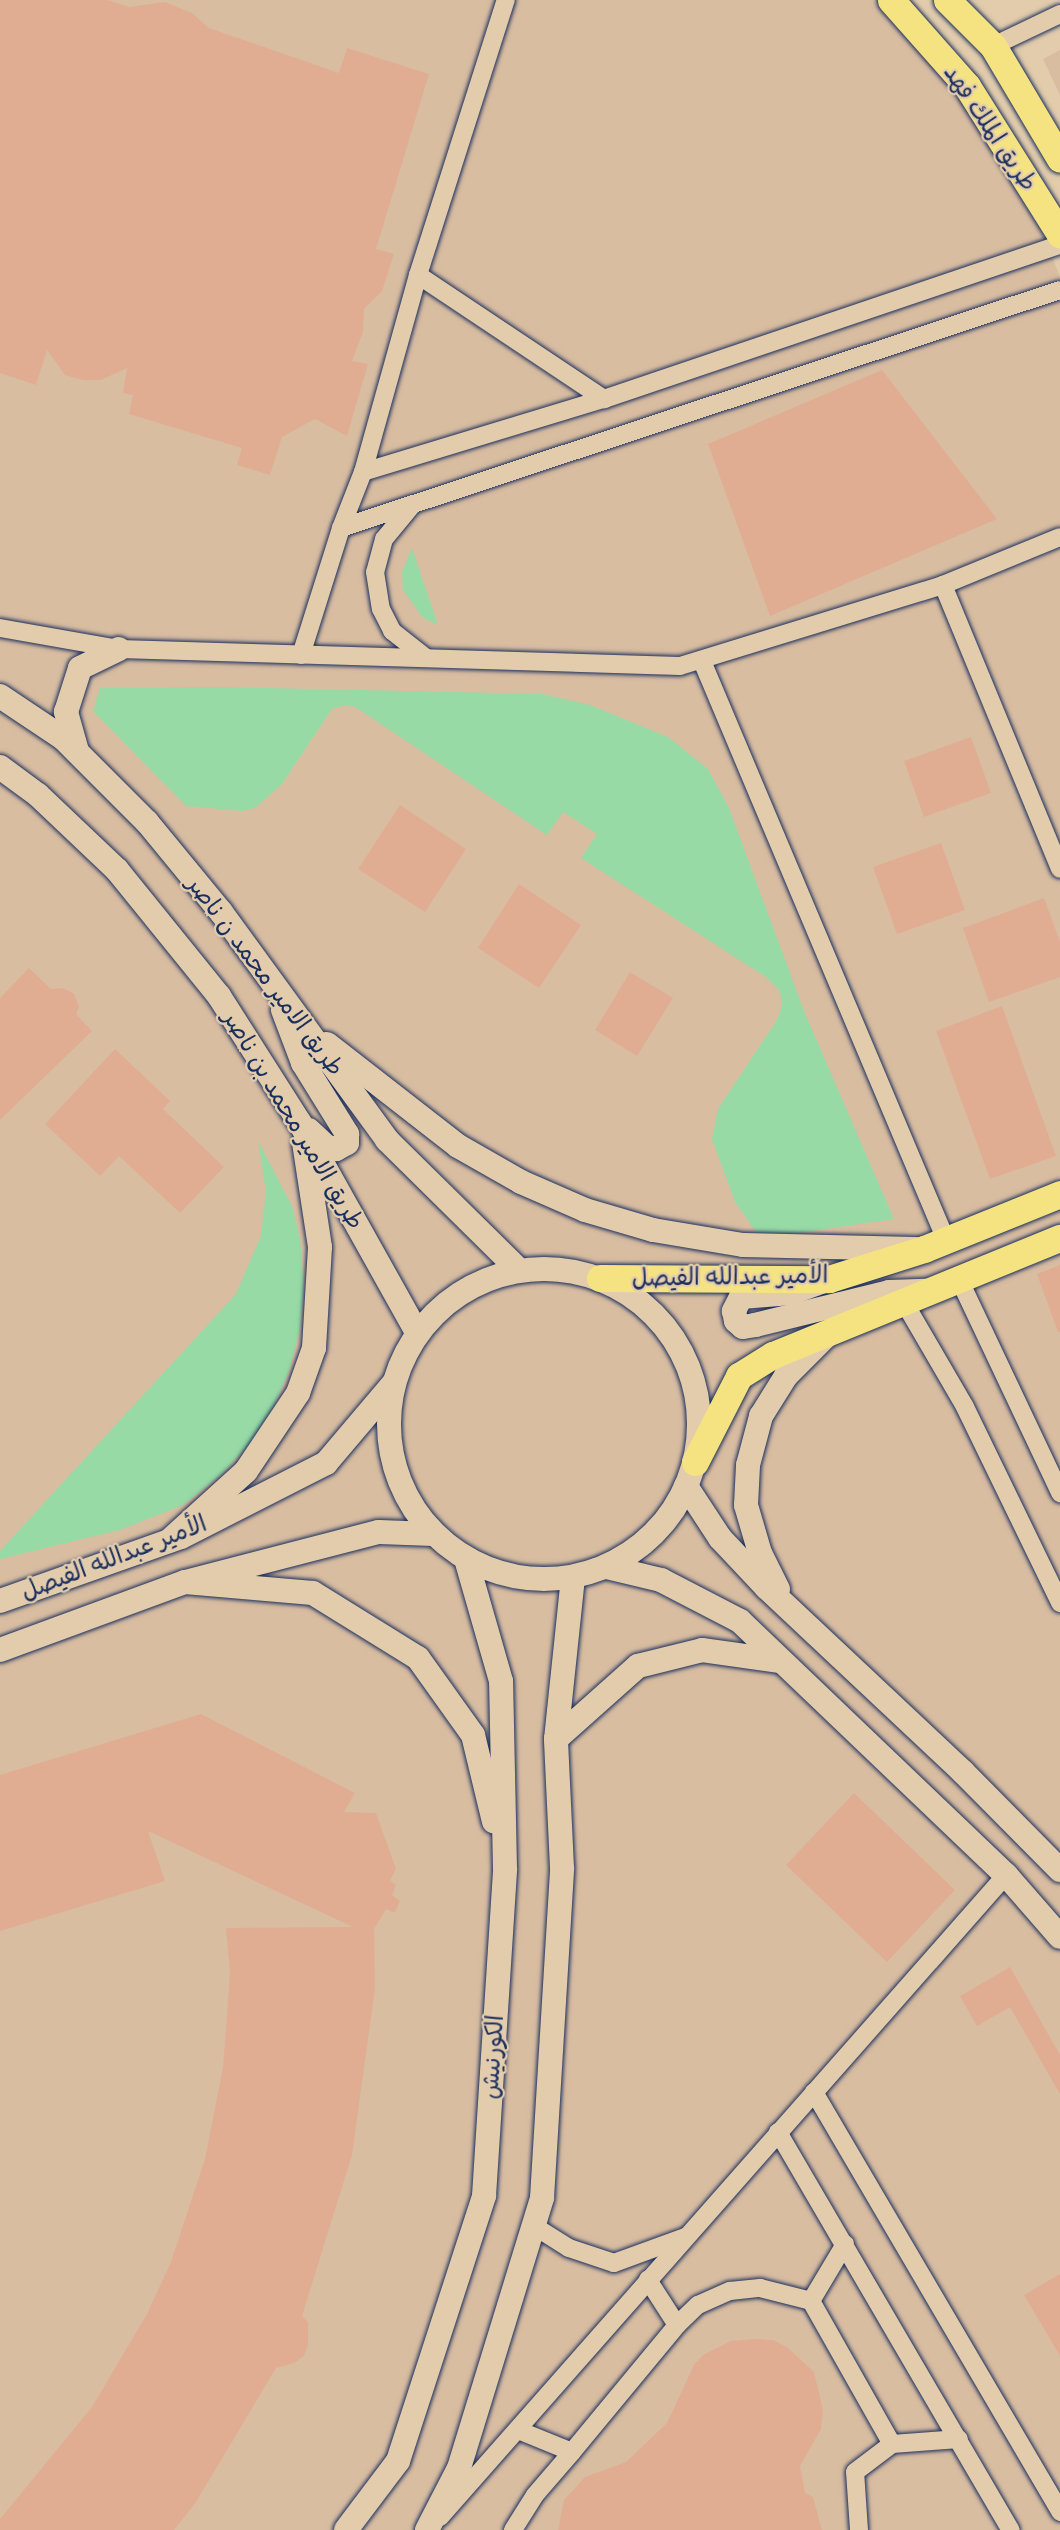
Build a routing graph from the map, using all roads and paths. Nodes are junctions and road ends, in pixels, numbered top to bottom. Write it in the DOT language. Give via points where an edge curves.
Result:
graph roads {
  1 [pos="506,0"];
  2 [pos="891,0"];
  3 [pos="947,0"];
  4 [pos="1060,14"];
  5 [pos="993,46"];
  6 [pos="1060,159"];
  7 [pos="1060,234"];
  8 [pos="1060,245"];
  9 [pos="418,275"];
  10 [pos="1060,290"];
  11 [pos="604,399"];
  12 [pos="363,472"];
  13 [pos="413,504"];
  14 [pos="341,528"];
  15 [pos="1060,537"];
  16 [pos="943,585"];
  17 [pos="0,628"];
  18 [pos="119,649"];
  19 [pos="301,655"];
  20 [pos="425,657"];
  21 [pos="702,661"];
  22 [pos="0,696"];
  23 [pos="78,753"];
  24 [pos="0,767"];
  25 [pos="1060,869"];
  26 [pos="280,993"];
  27 [pos="304,1026"];
  28 [pos="300,1123"];
  29 [pos="1060,1194"];
  30 [pos="1060,1238"];
  31 [pos="935,1244"];
  32 [pos="518,1269"];
  33 [pos="600,1278"];
  34 [pos="829,1279"];
  35 [pos="959,1279"];
  36 [pos="930,1291"];
  37 [pos="904,1302"];
  38 [pos="417,1332"];
  39 [pos="830,1332"];
  40 [pos="393,1384"];
  41 [pos="691,1474"];
  42 [pos="1060,1493"];
  43 [pos="433,1534"];
  44 [pos="169,1541"];
  45 [pos="466,1559"];
  46 [pos="607,1567"];
  47 [pos="573,1578"];
  48 [pos="185,1582"];
  49 [pos="0,1601"];
  50 [pos="1060,1603"];
  51 [pos="788,1607"];
  52 [pos="0,1650"];
  53 [pos="780,1661"];
  54 [pos="556,1739"];
  55 [pos="505,1869"];
  56 [pos="1060,1870"];
  57 [pos="1006,1875"];
  58 [pos="1060,1936"];
  59 [pos="814,2092"];
  60 [pos="778,2132"];
  61 [pos="534,2226"];
  62 [pos="687,2236"];
  63 [pos="845,2244"];
  64 [pos="648,2280"];
  65 [pos="811,2301"];
  66 [pos="677,2325"];
  67 [pos="519,2430"];
  68 [pos="959,2439"];
  69 [pos="892,2444"];
  70 [pos="572,2452"];
  71 [pos="1060,2512"];
  72 [pos="346,2530"];
  73 [pos="427,2530"];
  74 [pos="513,2530"];
  75 [pos="858,2530"];
  76 [pos="1011,2530"];
  1 -- 9 [label="street"];
  2 -- 7 [label="main road, طريق الملك فهد" via="967,86"];
  3 -- 5 [label="main road, طريق الملك فهد"];
  4 -- 5 [label="street"];
  5 -- 6 [label="main road, طريق الملك فهد"];
  8 -- 11 [label="street"];
  9 -- 11 [label="street"];
  9 -- 12 [label="street"];
  10 -- 13 [label="street"];
  11 -- 12 [label="street"];
  12 -- 14 [label="street"];
  13 -- 14 [label="street"];
  13 -- 20 [label="street" via="384,539 375,572 381,609 392,631"];
  14 -- 19 [label="street"];
  15 -- 16 [label="street"];
  16 -- 21 [label="street"];
  16 -- 25 [label="street"];
  17 -- 18 [label="street"];
  18 -- 19 [label="street"];
  18 -- 23 [label="main road" via="80,668 66,712"];
  19 -- 20 [label="street"];
  20 -- 21 [label="street" via="680,666"];
  21 -- 31 [label="street"];
  22 -- 23 [label="main road, طريق الامير محمد ن ناصر" via="63,738"];
  23 -- 26 [label="main road, طريق الامير محمد ن ناصر" via="147,822 221,912"];
  24 -- 28 [label="main road, طريق الامير محمد بن ناصر" via="38,795 117,870 219,996"];
  26 -- 27 [label="main road, طريق الامير محمد ن ناصر"];
  26 -- 28 [label="main road" via="286,1022 303,1063 347,1134 346,1143 336,1149 327,1148"];
  27 -- 31 [label="main road" via="458,1146 521,1182 585,1210 653,1230 743,1245"];
  27 -- 32 [label="main road, طريق الامير محمد ن ناصر" via="387,1140"];
  28 -- 38 [label="main road, طريق الامير محمد بن ناصر"];
  28 -- 44 [label="main road" via="320,1247 314,1348 298,1393 246,1471"];
  29 -- 31 [label="main road, الأمير عبدالله الفيصل"];
  30 -- 35 [label="main road"];
  31 -- 34 [label="main road, الأمير عبدالله الفيصل"];
  32 -- 33 [label="main road" via="560,1268"];
  32 -- 38 [label="main road" via="471,1287 445,1303"];
  33 -- 34 [label="main road, الأمير عبدالله الفيصل"];
  33 -- 41 [label="main road" via="647,1309 670,1333 691,1373 699,1417"];
  34 -- 36 [label="main road" via="791,1293 741,1297 734,1311 736,1321 743,1327 755,1326 889,1292"];
  35 -- 36 [label="main road"];
  35 -- 42 [label="street"];
  36 -- 37 [label="main road"];
  37 -- 39 [label="main road"];
  37 -- 50 [label="street" via="965,1407"];
  38 -- 40 [label="main road"];
  39 -- 41 [label="main road" via="773,1355 739,1376"];
  39 -- 51 [label="main road" via="786,1376 761,1416 748,1465 746,1505 760,1553"];
  40 -- 43 [label="main road" via="389,1437 403,1490"];
  40 -- 44 [label="main road, الأمير عبدالله الفيصل" via="326,1463"];
  41 -- 46 [label="main road" via="667,1520"];
  41 -- 51 [label="main road" via="720,1538"];
  43 -- 45 [label="main road"];
  43 -- 48 [label="main road, الأمير عبدالله الفيصل" via="379,1532"];
  44 -- 49 [label="main road, الأمير عبدالله الفيصل"];
  45 -- 47 [label="main road" via="500,1574 536,1580"];
  45 -- 55 [label="main road, الكورنيش" via="501,1681"];
  46 -- 47 [label="main road"];
  46 -- 53 [label="main road" via="661,1580 740,1621"];
  47 -- 54 [label="main road"];
  48 -- 52 [label="main road, الأمير عبدالله الفيصل"];
  48 -- 55 [label="main road" via="313,1593 418,1658 473,1735"];
  51 -- 56 [label="main road" via="963,1772"];
  53 -- 54 [label="main road" via="702,1650 638,1666"];
  53 -- 57 [label="main road"];
  54 -- 61 [label="main road" via="562,1868 542,2198"];
  55 -- 72 [label="main road, الكورنيش" via="484,2196 398,2461"];
  57 -- 58 [label="main road"];
  57 -- 59 [label="street"];
  59 -- 60 [label="street"];
  59 -- 71 [label="street"];
  60 -- 62 [label="street"];
  60 -- 63 [label="street"];
  61 -- 62 [label="street" via="569,2248 614,2264"];
  61 -- 73 [label="main road" via="459,2468"];
  62 -- 64 [label="street"];
  63 -- 65 [label="street"];
  63 -- 68 [label="street"];
  64 -- 66 [label="street"];
  64 -- 67 [label="street"];
  65 -- 66 [label="street" via="760,2288 730,2291 698,2305"];
  65 -- 69 [label="street"];
  66 -- 70 [label="street"];
  67 -- 70 [label="street"];
  67 -- 73 [label="street"];
  68 -- 69 [label="street"];
  68 -- 76 [label="street"];
  69 -- 75 [label="street" via="855,2472"];
  70 -- 74 [label="street" via="534,2495"];
}
